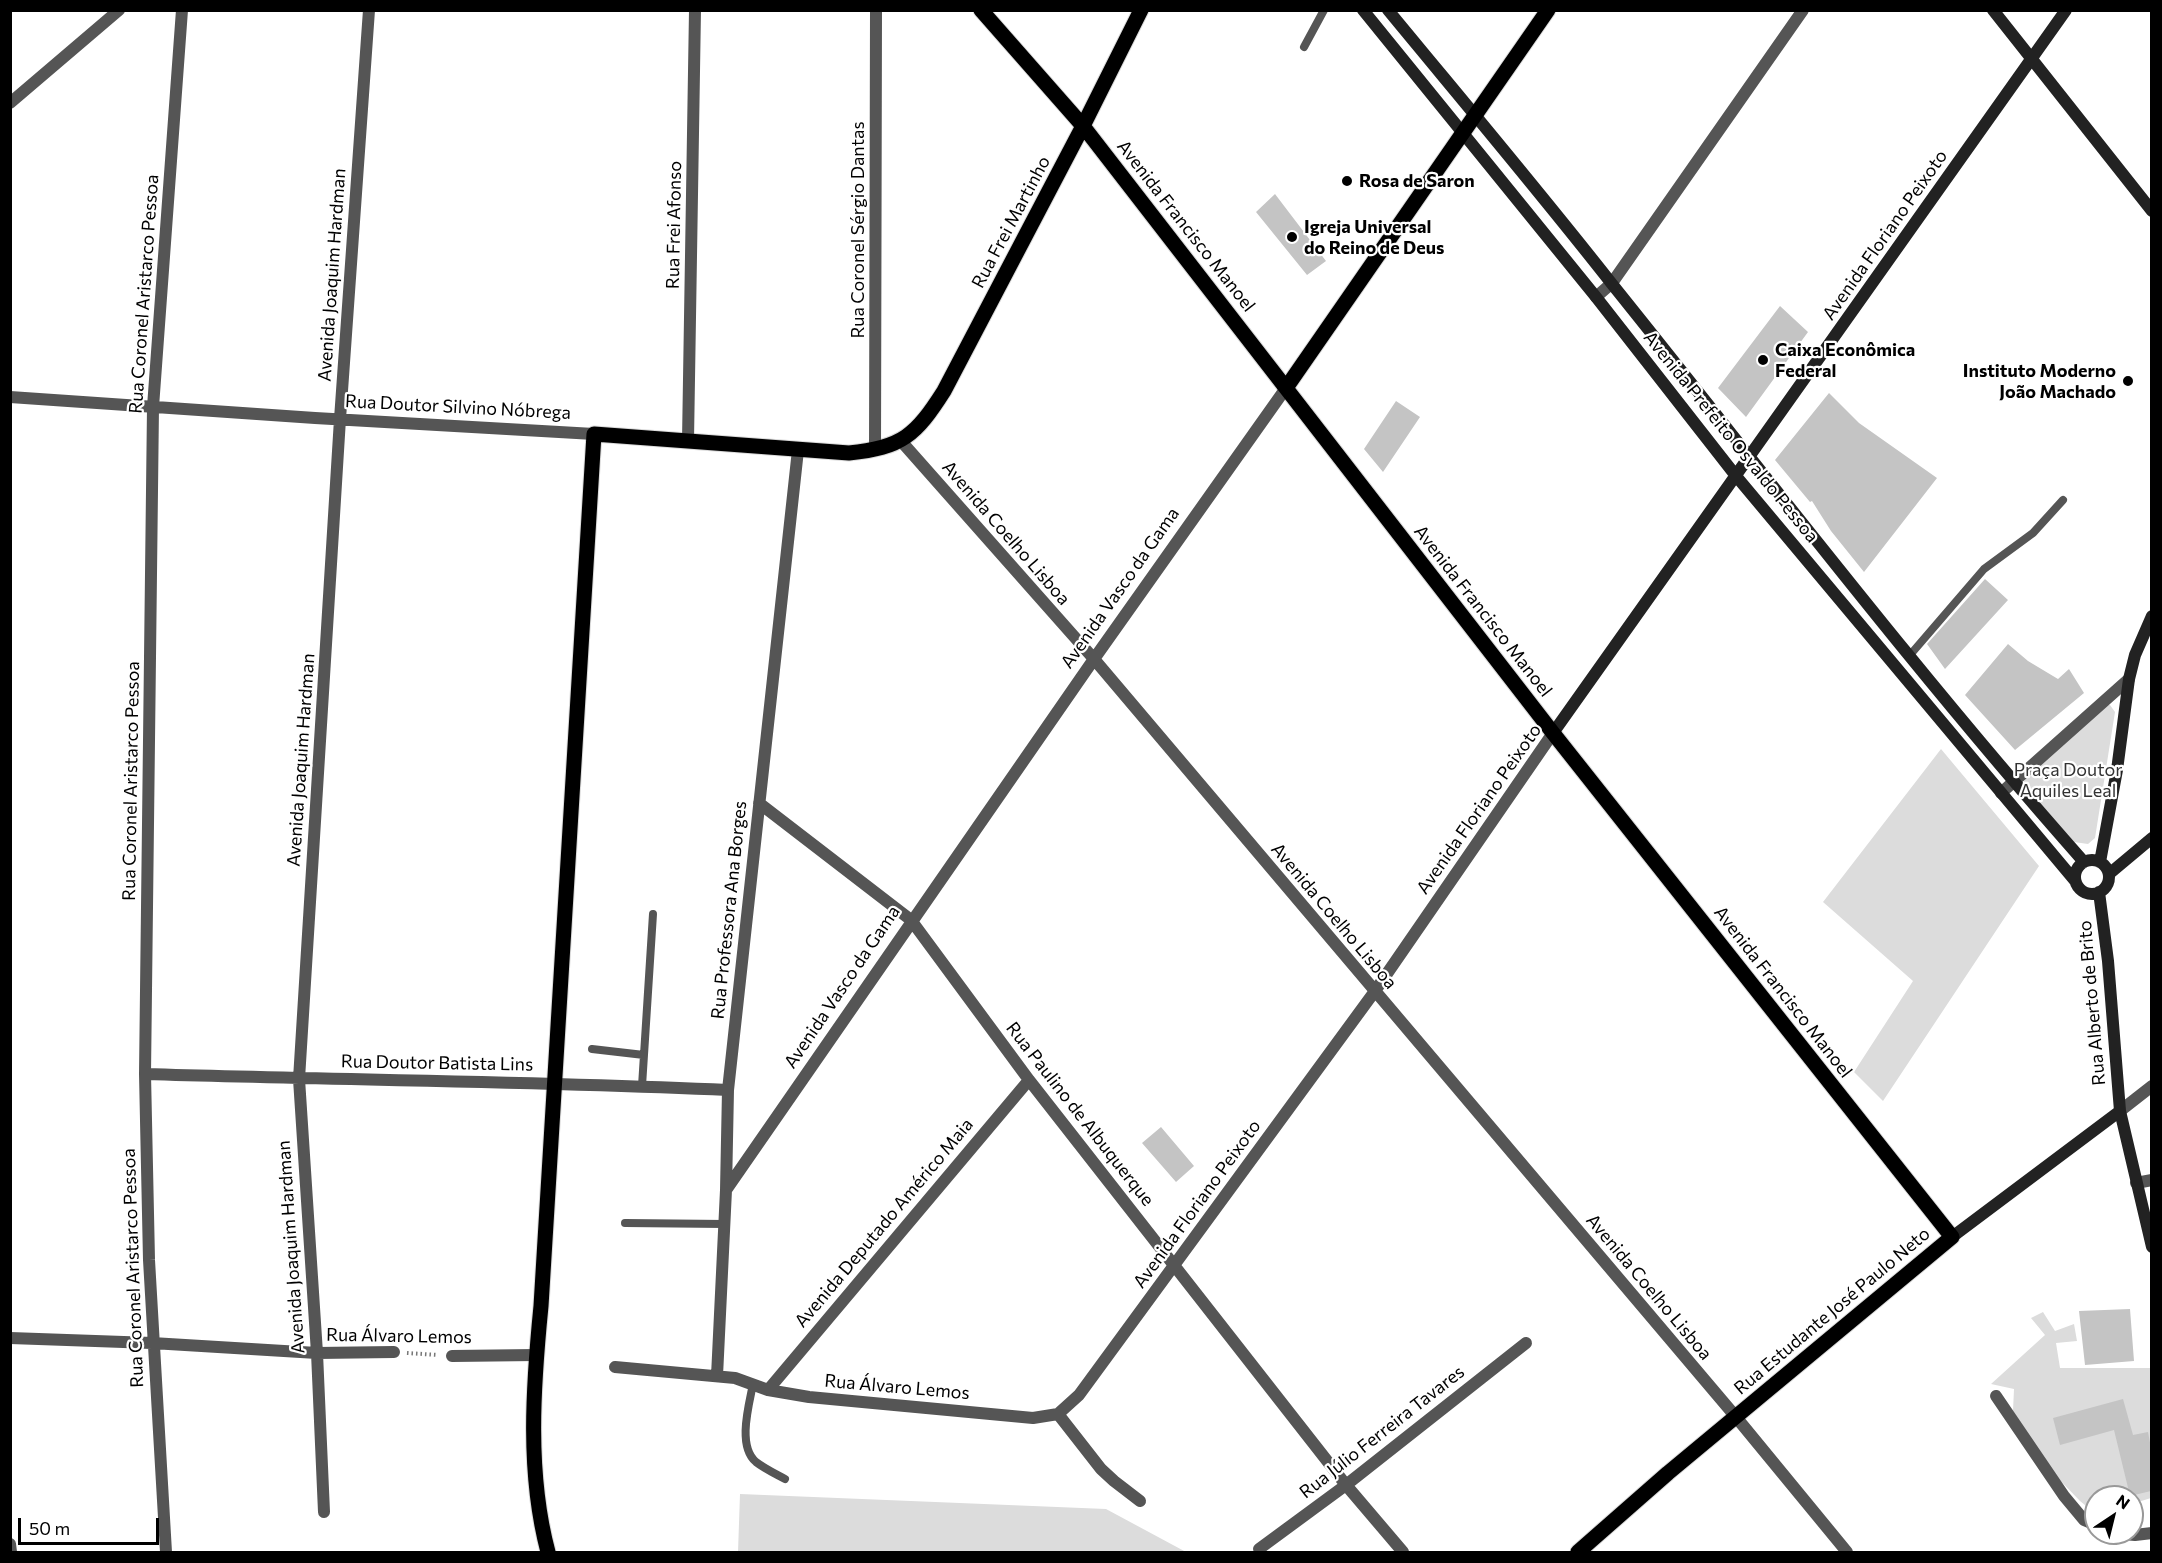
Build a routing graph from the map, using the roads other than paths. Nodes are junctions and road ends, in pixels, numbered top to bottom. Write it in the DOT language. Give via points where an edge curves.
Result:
graph roads {
  1 [pos="119,10"];
  2 [pos="182,10"];
  3 [pos="369,10"];
  4 [pos="695,10"];
  5 [pos="876,10"];
  6 [pos="981,10"];
  7 [pos="1141,10"];
  8 [pos="1324,10"];
  9 [pos="1363,10"];
  10 [pos="1388,10"];
  11 [pos="1548,10"];
  12 [pos="1803,10"];
  13 [pos="1993,10"];
  14 [pos="2066,10"];
  15 [pos="1304,47"];
  16 [pos="2032,60"];
  17 [pos="10,102"];
  18 [pos="1474,115"];
  19 [pos="1083,126"];
  20 [pos="1463,132"];
  21 [pos="2151,211"];
  22 [pos="1612,283"];
  23 [pos="1596,297"];
  24 [pos="1286,388"];
  25 [pos="10,396"];
  26 [pos="153,407"];
  27 [pos="340,419"];
  28 [pos="594,434"];
  29 [pos="688,440"];
  30 [pos="901,441"];
  31 [pos="798,450"];
  32 [pos="876,450"];
  33 [pos="1749,457"];
  34 [pos="1736,476"];
  35 [pos="2063,500"];
  36 [pos="1796,514"];
  37 [pos="1780,528"];
  38 [pos="2151,616"];
  39 [pos="1910,655"];
  40 [pos="1094,659"];
  41 [pos="2129,680"];
  42 [pos="1552,733"];
  43 [pos="2013,782"];
  44 [pos="2001,793"];
  45 [pos="759,803"];
  46 [pos="2151,838"];
  47 [pos="2084,862"];
  48 [pos="2100,862"];
  49 [pos="2109,874"];
  50 [pos="2076,882"];
  51 [pos="2099,892"];
  52 [pos="653,914"];
  53 [pos="911,920"];
  54 [pos="1375,991"];
  55 [pos="592,1049"];
  56 [pos="644,1055"];
  57 [pos="145,1074"];
  58 [pos="299,1079"];
  59 [pos="1029,1080"];
  60 [pos="554,1082"];
  61 [pos="642,1086"];
  62 [pos="2151,1086"];
  63 [pos="728,1090"];
  64 [pos="2120,1111"];
  65 [pos="2151,1180"];
  66 [pos="2136,1183"];
  67 [pos="726,1190"];
  68 [pos="625,1223"];
  69 [pos="725,1224"];
  70 [pos="1952,1237"];
  71 [pos="2151,1247"];
  72 [pos="1174,1266"];
  73 [pos="10,1338"];
  74 [pos="152,1343"];
  75 [pos="1526,1343"];
  76 [pos="394,1352"];
  77 [pos="317,1353"];
  78 [pos="536,1355"];
  79 [pos="452,1356"];
  80 [pos="615,1367"];
  81 [pos="717,1376"];
  82 [pos="753,1384"];
  83 [pos="768,1390"];
  84 [pos="1996,1396"];
  85 [pos="1058,1414"];
  86 [pos="1736,1417"];
  87 [pos="785,1479"];
  88 [pos="1346,1485"];
  89 [pos="1140,1501"];
  90 [pos="324,1512"];
  91 [pos="2084,1520"];
  92 [pos="10,1544"];
  93 [pos="1259,1549"];
  94 [pos="11,1552"];
  95 [pos="166,1552"];
  96 [pos="548,1552"];
  97 [pos="1403,1552"];
  98 [pos="1578,1552"];
  99 [pos="1847,1552"];
  1 -- 17 [label="street"];
  2 -- 26 [label="street, Rua Coronel Aristarco Pessoa"];
  3 -- 27 [label="street, Avenida Joaquim Hardman"];
  4 -- 29 [label="street, Rua Frei Afonso"];
  5 -- 32 [label="street, Rua Coronel Sérgio Dantas"];
  6 -- 19 [label="main road, Avenida Francisco Manoel"];
  7 -- 19 [label="main road, Rua Frei Martinho"];
  8 -- 15 [label="lane"];
  9 -- 20 [label="street, Avenida Prefeito Osvaldo Pessoa"];
  10 -- 18 [label="street, Avenida Prefeito Osvaldo Pessoa"];
  11 -- 18 [label="main road, Avenida Vasco da Gama"];
  12 -- 22 [label="street"];
  13 -- 16 [label="street"];
  14 -- 16 [label="street, Avenida Floriano Peixoto"];
  16 -- 21 [label="street"];
  16 -- 33 [label="street, Avenida Floriano Peixoto"];
  18 -- 20 [label="main road, Avenida Vasco da Gama"];
  18 -- 22 [label="street, Avenida Prefeito Osvaldo Pessoa"];
  19 -- 24 [label="main road, Avenida Francisco Manoel"];
  19 -- 30 [label="main road, Rua Frei Martinho" via="944,391 927,417"];
  20 -- 23 [label="street, Avenida Prefeito Osvaldo Pessoa"];
  20 -- 24 [label="main road, Avenida Vasco da Gama"];
  22 -- 23 [label="street"];
  22 -- 33 [label="street, Avenida Prefeito Osvaldo Pessoa"];
  23 -- 34 [label="street, Avenida Prefeito Osvaldo Pessoa"];
  24 -- 40 [label="street, Avenida Vasco da Gama"];
  24 -- 42 [label="main road, Avenida Francisco Manoel"];
  25 -- 26 [label="street, Rua Doutor Silvino Nóbrega"];
  26 -- 27 [label="street, Rua Doutor Silvino Nóbrega"];
  26 -- 57 [label="street, Rua Coronel Aristarco Pessoa"];
  27 -- 28 [label="street, Rua Doutor Silvino Nóbrega"];
  27 -- 58 [label="street, Avenida Joaquim Hardman"];
  28 -- 29 [label="main road, Rua Doutor Silvino Nóbrega"];
  28 -- 60 [label="main road"];
  29 -- 31 [label="main road, Rua Doutor Silvino Nóbrega"];
  30 -- 32 [label="main road, Rua Doutor Silvino Nóbrega"];
  30 -- 40 [label="street, Avenida Coelho Lisboa"];
  31 -- 32 [label="main road, Rua Doutor Silvino Nóbrega"];
  31 -- 45 [label="street, Rua Professora Ana Borges"];
  33 -- 34 [label="street, Avenida Floriano Peixoto"];
  33 -- 36 [label="street, Avenida Prefeito Osvaldo Pessoa"];
  34 -- 37 [label="street, Avenida Prefeito Osvaldo Pessoa"];
  34 -- 42 [label="street, Avenida Floriano Peixoto"];
  35 -- 39 [label="lane" via="2033,533 1984,569"];
  36 -- 37 [label="street"];
  36 -- 39 [label="street, Avenida Prefeito Osvaldo Pessoa"];
  37 -- 44 [label="street, Avenida Prefeito Osvaldo Pessoa"];
  38 -- 41 [label="street"];
  39 -- 43 [label="street, Avenida Prefeito Osvaldo Pessoa"];
  40 -- 53 [label="street, Avenida Vasco da Gama"];
  40 -- 54 [label="street, Avenida Coelho Lisboa"];
  41 -- 43 [label="street"];
  41 -- 48 [label="street"];
  42 -- 54 [label="street, Avenida Floriano Peixoto"];
  42 -- 70 [label="main road, Avenida Francisco Manoel"];
  43 -- 44 [label="street"];
  43 -- 47 [label="street, Avenida Prefeito Osvaldo Pessoa"];
  44 -- 50 [label="street, Avenida Prefeito Osvaldo Pessoa"];
  45 -- 53 [label="street, Rua Paulino de Albuquerque"];
  45 -- 63 [label="street, Rua Professora Ana Borges"];
  46 -- 49 [label="street"];
  47 -- 48 [label="street"];
  47 -- 50 [label="street" via="2075,872"];
  48 -- 49 [label="street"];
  49 -- 51 [label="street" via="2107,885"];
  50 -- 51 [label="street" via="2085,892"];
  51 -- 64 [label="street, Rua Alberto de Brito"];
  52 -- 56 [label="lane"];
  53 -- 59 [label="street, Rua Paulino de Albuquerque"];
  53 -- 67 [label="street, Avenida Vasco da Gama"];
  54 -- 72 [label="street, Avenida Floriano Peixoto"];
  54 -- 86 [label="street, Avenida Coelho Lisboa"];
  55 -- 56 [label="lane"];
  56 -- 61 [label="lane"];
  57 -- 58 [label="street, Rua Doutor Batista Lins"];
  57 -- 74 [label="street, Rua Coronel Aristarco Pessoa"];
  58 -- 60 [label="street, Rua Doutor Batista Lins"];
  58 -- 77 [label="street, Avenida Joaquim Hardman"];
  59 -- 72 [label="street, Rua Paulino de Albuquerque"];
  59 -- 83 [label="street, Avenida Deputado Américo Maia"];
  60 -- 61 [label="street, Rua Doutor Batista Lins"];
  60 -- 78 [label="main road"];
  61 -- 63 [label="street, Rua Doutor Batista Lins"];
  62 -- 64 [label="street"];
  63 -- 67 [label="street, Rua Professora Ana Borges"];
  64 -- 66 [label="street, Rua Alberto de Brito"];
  64 -- 70 [label="street, Rua Estudante José Paulo Neto"];
  65 -- 66 [label="street"];
  66 -- 71 [label="street, Rua Alberto de Brito"];
  67 -- 69 [label="street, Rua Professora Ana Borges"];
  68 -- 69 [label="lane"];
  69 -- 81 [label="street, Rua Professora Ana Borges"];
  70 -- 86 [label="main road, Rua Estudante José Paulo Neto"];
  72 -- 85 [label="street, Avenida Floriano Peixoto" via="1079,1395"];
  72 -- 88 [label="street, Rua Paulino de Albuquerque"];
  73 -- 74 [label="street, Rua Álvaro Lemos"];
  74 -- 77 [label="street, Rua Álvaro Lemos"];
  74 -- 95 [label="street, Rua Coronel Aristarco Pessoa"];
  75 -- 88 [label="street, Rua Júlio Ferreira Tavares"];
  76 -- 77 [label="street, Rua Álvaro Lemos"];
  77 -- 90 [label="street, Avenida Joaquim Hardman"];
  78 -- 79 [label="street, Rua Álvaro Lemos"];
  78 -- 96 [label="main road" via="537,1487"];
  80 -- 81 [label="street, Rua Álvaro Lemos"];
  81 -- 82 [label="street, Rua Álvaro Lemos"];
  82 -- 83 [label="street, Rua Álvaro Lemos"];
  82 -- 87 [label="lane" via="746,1446 755,1461"];
  83 -- 85 [label="street, Rua Álvaro Lemos" via="1034,1418"];
  84 -- 91 [label="street"];
  85 -- 89 [label="street" via="1113,1481"];
  86 -- 98 [label="main road, Rua Estudante José Paulo Neto"];
  86 -- 99 [label="street, Avenida Coelho Lisboa"];
  88 -- 93 [label="street, Rua Júlio Ferreira Tavares"];
  88 -- 97 [label="street, Rua Paulino de Albuquerque"];
  92 -- 94 [label="street"];
}
